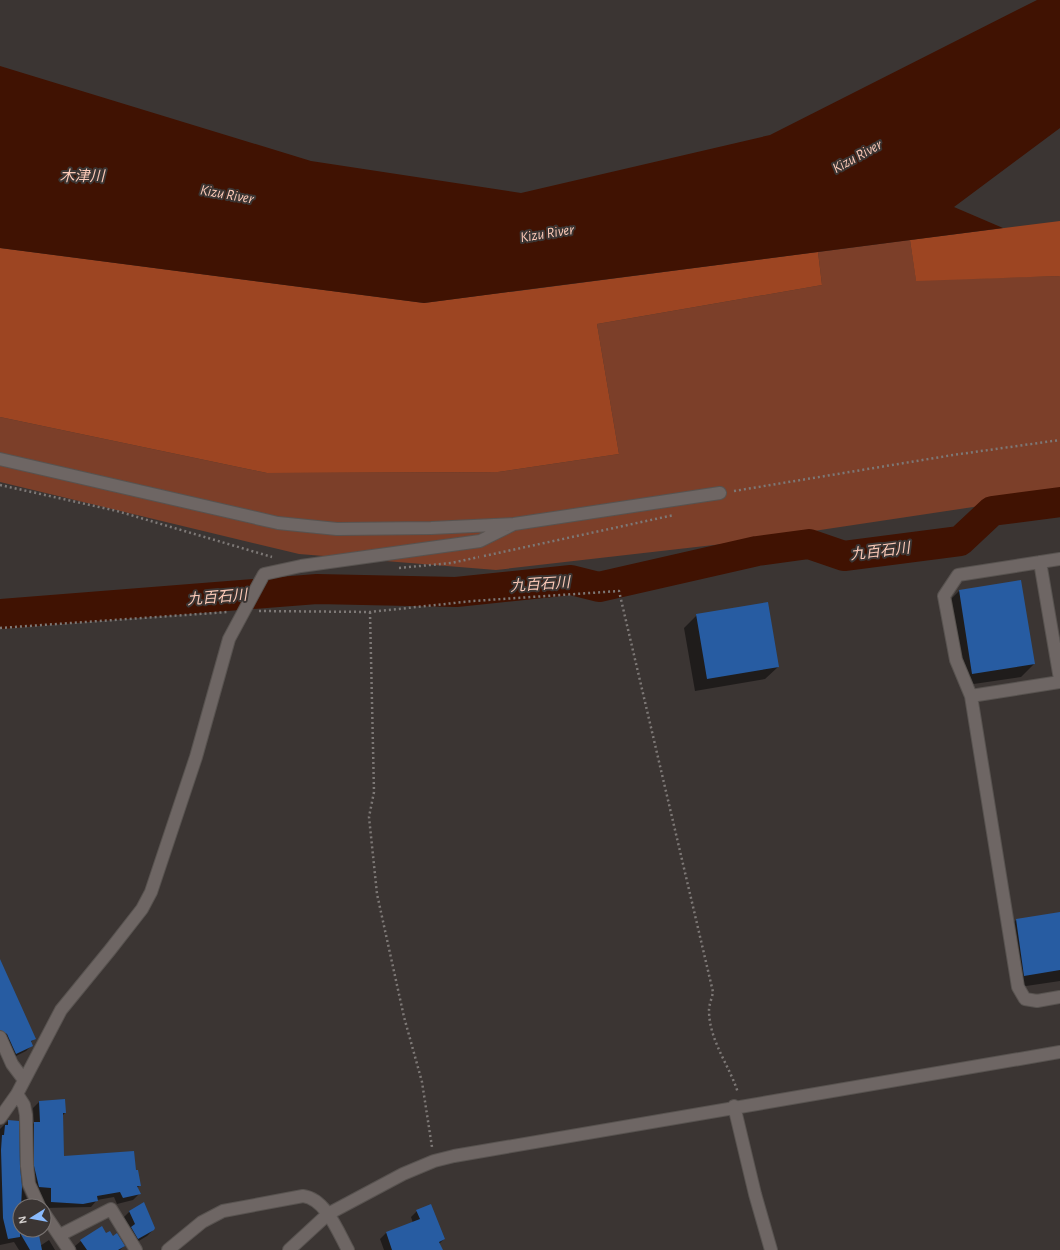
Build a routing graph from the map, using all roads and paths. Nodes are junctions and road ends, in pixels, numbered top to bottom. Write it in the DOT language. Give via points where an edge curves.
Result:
graph roads {
  1 [pos="0,459"];
  2 [pos="720,493"];
  3 [pos="514,524"];
  4 [pos="1060,559"];
  5 [pos="1040,562"];
  6 [pos="244,611"];
  7 [pos="370,612"];
  8 [pos="0,628"];
  9 [pos="1060,681"];
  10 [pos="971,696"];
  11 [pos="1060,997"];
  12 [pos="0,1037"];
  13 [pos="1060,1052"];
  14 [pos="24,1080"];
  15 [pos="16,1094"];
  16 [pos="734,1106"];
  17 [pos="0,1118"];
  18 [pos="434,1161"];
  19 [pos="35,1198"];
  20 [pos="328,1214"];
  21 [pos="52,1224"];
  22 [pos="60,1235"];
  23 [pos="69,1250"];
  24 [pos="136,1250"];
  25 [pos="168,1250"];
  26 [pos="289,1250"];
  27 [pos="348,1250"];
  28 [pos="770,1250"];
  1 -- 3 [label="street" via="278,523 337,528 431,528"];
  2 -- 3 [label="street"];
  3 -- 6 [label="street" via="480,541 302,566 264,574"];
  4 -- 5 [label="street"];
  5 -- 9 [label="street"];
  5 -- 10 [label="street" via="958,575 944,596 956,660"];
  6 -- 7 [label="path"];
  6 -- 8 [label="path"];
  6 -- 14 [label="street" via="229,639 196,757 151,892 142,909 61,1010"];
  7 -- 16 [label="path" via="473,601 619,591 713,992 709,1010 713,1034 739,1097"];
  7 -- 18 [label="path" via="374,792 369,817 377,894 404,1017 422,1082"];
  9 -- 10 [label="street"];
  10 -- 11 [label="street" via="1018,987 1025,999 1037,1001"];
  12 -- 14 [label="street" via="12,1064"];
  13 -- 16 [label="street"];
  14 -- 15 [label="street"];
  15 -- 17 [label="street"];
  15 -- 19 [label="street" via="24,1105 29,1184"];
  16 -- 18 [label="street" via="488,1148"];
  16 -- 28 [label="street"];
  18 -- 20 [label="street"];
  20 -- 25 [label="street" via="313,1198 303,1196 236,1208 223,1211 202,1222"];
  20 -- 26 [label="street"];
  20 -- 27 [label="street"];
  21 -- 22 [label="street"];
  22 -- 23 [label="street"];
  22 -- 24 [label="street" via="110,1209"];
}
